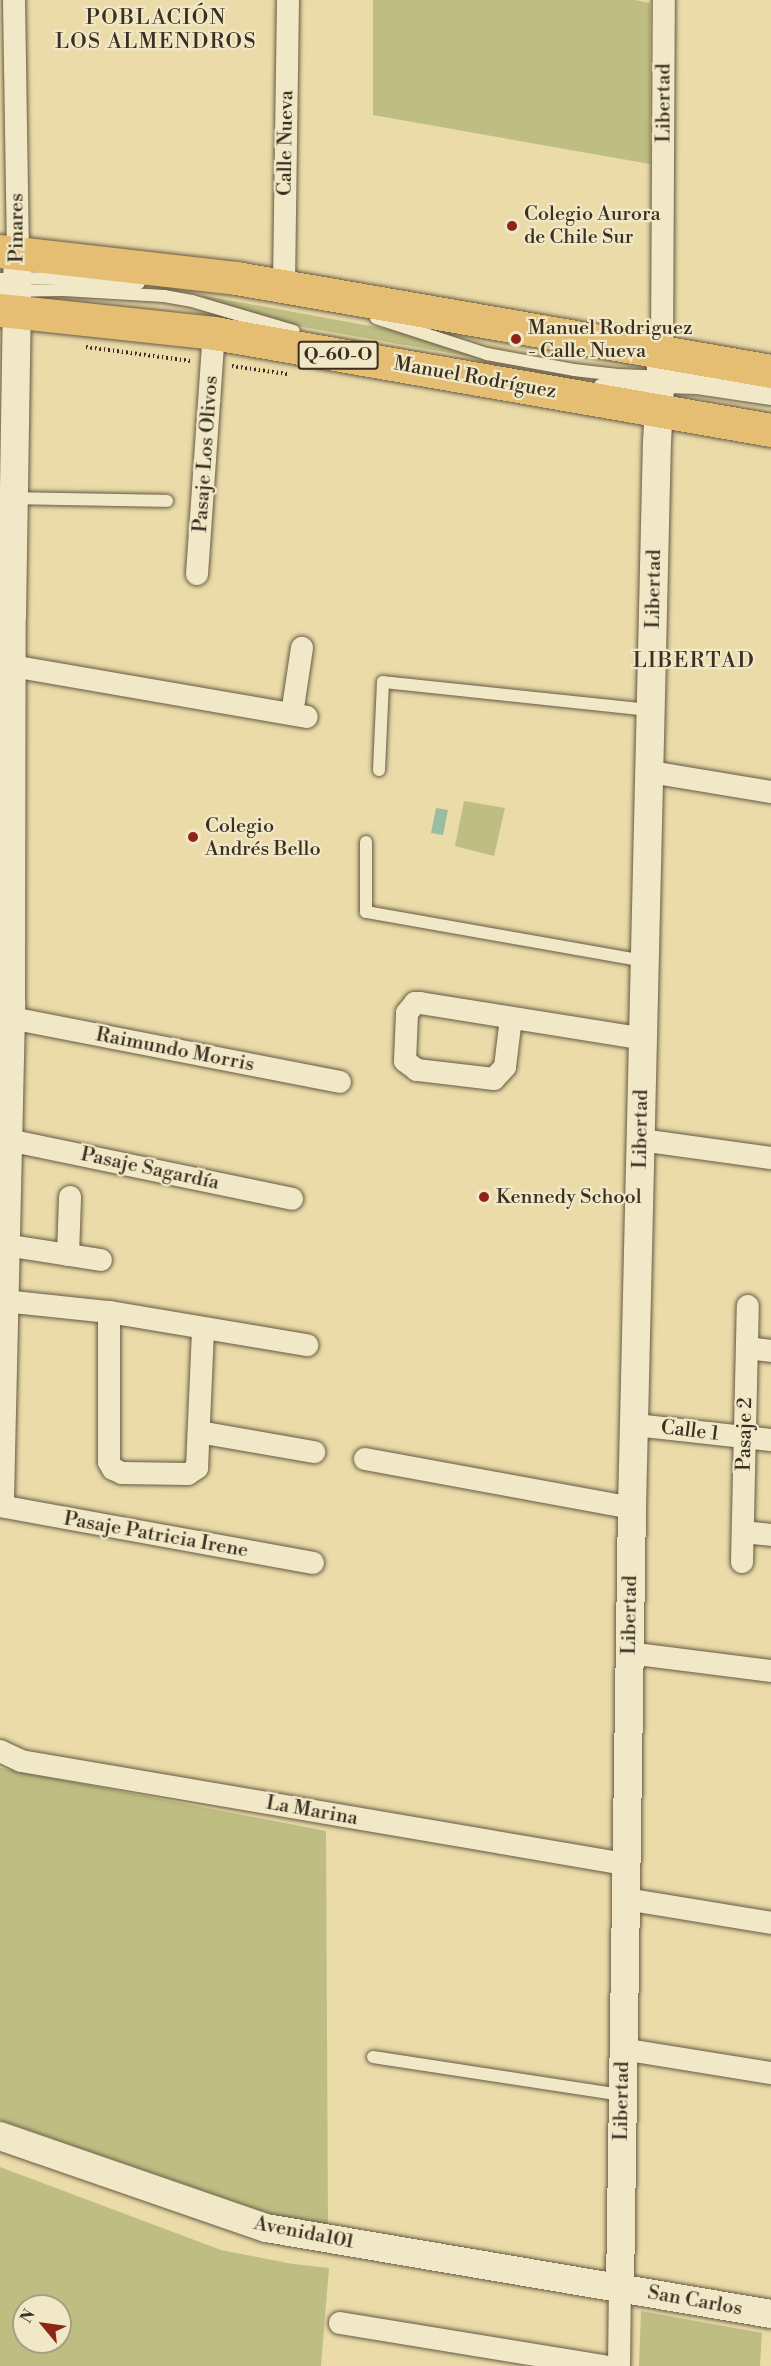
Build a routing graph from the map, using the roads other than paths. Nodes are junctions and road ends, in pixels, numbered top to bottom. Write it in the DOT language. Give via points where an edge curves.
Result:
graph roads {
  1 [pos="14,0"];
  2 [pos="288,0"];
  3 [pos="664,0"];
  4 [pos="8,57"];
  5 [pos="8,283"];
  6 [pos="284,285"];
  7 [pos="190,287"];
  8 [pos="364,316"];
  9 [pos="303,332"];
  10 [pos="214,333"];
  11 [pos="474,363"];
  12 [pos="771,371"];
  13 [pos="660,381"];
  14 [pos="771,387"];
  15 [pos="771,399"];
  16 [pos="771,430"];
  17 [pos="13,498"];
  18 [pos="167,501"];
  19 [pos="197,574"];
  20 [pos="6,615"];
  21 [pos="302,648"];
  22 [pos="12,666"];
  23 [pos="651,710"];
  24 [pos="379,770"];
  25 [pos="650,772"];
  26 [pos="771,792"];
  27 [pos="366,842"];
  28 [pos="645,961"];
  29 [pos="7,1006"];
  30 [pos="511,1018"];
  31 [pos="644,1039"];
  32 [pos="340,1082"];
  33 [pos="8,1140"];
  34 [pos="641,1140"];
  35 [pos="771,1158"];
  36 [pos="70,1197"];
  37 [pos="292,1199"];
  38 [pos="5,1245"];
  39 [pos="68,1255"];
  40 [pos="101,1260"];
  41 [pos="4,1301"];
  42 [pos="748,1306"];
  43 [pos="109,1312"];
  44 [pos="203,1329"];
  45 [pos="307,1345"];
  46 [pos="747,1348"];
  47 [pos="771,1351"];
  48 [pos="1,1383"];
  49 [pos="634,1425"];
  50 [pos="199,1432"];
  51 [pos="745,1437"];
  52 [pos="771,1440"];
  53 [pos="314,1452"];
  54 [pos="364,1459"];
  55 [pos="0,1499"];
  56 [pos="0,1506"];
  57 [pos="633,1508"];
  58 [pos="743,1532"];
  59 [pos="771,1534"];
  60 [pos="742,1562"];
  61 [pos="313,1563"];
  62 [pos="629,1653"];
  63 [pos="771,1671"];
  64 [pos="0,1751"];
  65 [pos="625,1864"];
  66 [pos="625,1899"];
  67 [pos="771,1923"];
  68 [pos="622,2049"];
  69 [pos="373,2057"];
  70 [pos="771,2073"];
  71 [pos="622,2095"];
  72 [pos="0,2136"];
  73 [pos="620,2287"];
  74 [pos="771,2314"];
  75 [pos="340,2323"];
  76 [pos="604,2366"];
  77 [pos="619,2366"];
  1 -- 4 [label="street, Pinares"];
  2 -- 6 [label="street, Calle Nueva"];
  3 -- 13 [label="street, Libertad"];
  4 -- 5 [label="street, Pinares"];
  5 -- 6 [label="main road, Manuel Rodríguez / Q-60-O" via="193,272"];
  5 -- 7 [label="lane" via="112,281"];
  5 -- 9 [label="lane" via="171,297"];
  5 -- 10 [label="main road, Manuel Rodríguez / Q-60-O"];
  5 -- 17 [label="street, Pinares"];
  6 -- 13 [label="main road, Manuel Rodríguez / Q-60-O"];
  8 -- 13 [label="lane" via="487,354"];
  10 -- 13 [label="main road, Manuel Rodríguez / Q-60-O"];
  10 -- 19 [label="street, Pasaje Los Olivos"];
  11 -- 13 [label="lane" via="599,385"];
  12 -- 13 [label="main road, Manuel Rodríguez / Q-60-O"];
  13 -- 14 [label="lane" via="716,379"];
  13 -- 15 [label="lane"];
  13 -- 16 [label="main road, Manuel Rodríguez / Q-60-O"];
  13 -- 23 [label="street, Libertad"];
  17 -- 18 [label="lane"];
  17 -- 20 [label="street, Pinares"];
  20 -- 22 [label="street, Pinares"];
  21 -- 22 [label="street" via="300,716"];
  22 -- 29 [label="street, Pinares"];
  23 -- 24 [label="lane" via="383,682"];
  23 -- 25 [label="street, Libertad"];
  25 -- 26 [label="street"];
  25 -- 28 [label="street, Libertad"];
  27 -- 28 [label="lane" via="366,912"];
  28 -- 31 [label="street, Libertad"];
  29 -- 32 [label="street, Raimundo Morris"];
  29 -- 33 [label="street, Pinares"];
  30 -- 30 [label="street" via="415,1003 407,1013 405,1061 417,1070 494,1078 505,1067"];
  30 -- 31 [label="street"];
  31 -- 34 [label="street, Libertad"];
  33 -- 37 [label="street, Pasaje Sagardía"];
  33 -- 38 [label="street, Pinares"];
  34 -- 35 [label="street"];
  34 -- 49 [label="street, Libertad"];
  36 -- 39 [label="street"];
  38 -- 39 [label="street"];
  38 -- 41 [label="street, Pinares"];
  39 -- 40 [label="street"];
  41 -- 43 [label="street"];
  41 -- 48 [label="street, Pinares"];
  42 -- 46 [label="street, Pasaje 2"];
  43 -- 44 [label="street"];
  43 -- 50 [label="street" via="109,1462 113,1469 122,1473 191,1473 198,1464"];
  44 -- 45 [label="street"];
  44 -- 50 [label="street"];
  46 -- 47 [label="street"];
  46 -- 51 [label="street, Pasaje 2"];
  48 -- 55 [label="street, Pinares"];
  49 -- 51 [label="street, Calle 1"];
  49 -- 57 [label="street, Libertad"];
  50 -- 53 [label="street"];
  51 -- 52 [label="street, Calle 1"];
  51 -- 58 [label="street, Pasaje 2"];
  54 -- 57 [label="street"];
  56 -- 61 [label="street, Pasaje Patricia Irene"];
  57 -- 62 [label="street, Libertad"];
  58 -- 59 [label="street"];
  58 -- 60 [label="street, Pasaje 2"];
  62 -- 63 [label="street"];
  62 -- 65 [label="street, Libertad"];
  64 -- 65 [label="street, La Marina" via="21,1761"];
  65 -- 66 [label="street, Libertad"];
  66 -- 67 [label="street"];
  66 -- 68 [label="street, Libertad"];
  68 -- 70 [label="street"];
  68 -- 71 [label="street, Libertad"];
  69 -- 71 [label="lane"];
  71 -- 73 [label="street, Libertad"];
  72 -- 73 [label="street, Avenida101" via="266,2228"];
  73 -- 74 [label="street, San Carlos"];
  73 -- 77 [label="street, Libertad"];
  75 -- 76 [label="street"];
}
